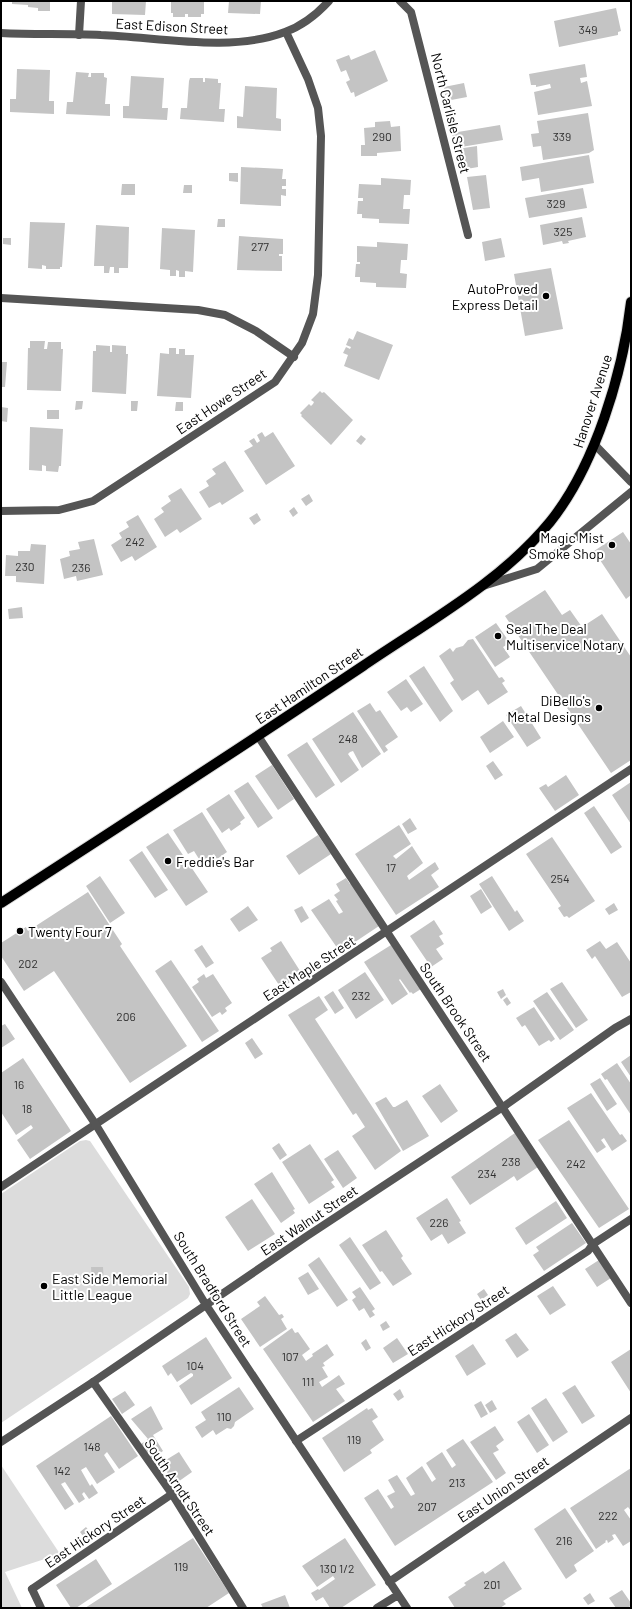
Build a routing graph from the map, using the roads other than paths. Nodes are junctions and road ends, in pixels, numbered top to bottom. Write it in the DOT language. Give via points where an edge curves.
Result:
graph roads {
  1 [pos="81,1"];
  2 [pos="329,1"];
  3 [pos="400,1"];
  4 [pos="286,32"];
  5 [pos="1,33"];
  6 [pos="79,35"];
  7 [pos="468,235"];
  8 [pos="1,298"];
  9 [pos="631,302"];
  10 [pos="630,320"];
  11 [pos="294,356"];
  12 [pos="595,445"];
  13 [pos="631,482"];
  14 [pos="631,492"];
  15 [pos="1,511"];
  16 [pos="479,588"];
  17 [pos="258,736"];
  18 [pos="631,769"];
  19 [pos="1,903"];
  20 [pos="387,932"];
  21 [pos="1,982"];
  22 [pos="631,1019"];
  23 [pos="503,1107"];
  24 [pos="96,1125"];
  25 [pos="1,1187"];
  26 [pos="631,1219"];
  27 [pos="593,1244"];
  28 [pos="631,1303"];
  29 [pos="206,1305"];
  30 [pos="93,1382"];
  31 [pos="631,1418"];
  32 [pos="296,1441"];
  33 [pos="1,1442"];
  34 [pos="172,1494"];
  35 [pos="389,1582"];
  36 [pos="398,1595"];
  37 [pos="42,1608"];
  38 [pos="243,1608"];
  39 [pos="377,1608"];
  40 [pos="407,1608"];
  1 -- 6 [label="street"];
  2 -- 4 [label="street, East Edison Street" via="315,15"];
  3 -- 7 [label="street, North Carlisle Street" via="410,12"];
  4 -- 6 [label="street, East Edison Street" via="258,40 228,43"];
  4 -- 11 [label="street, East Howe Street" via="308,79 318,108 321,136 318,275 313,314"];
  5 -- 6 [label="street, East Edison Street"];
  8 -- 11 [label="street" via="198,310 225,315 256,331"];
  9 -- 10 [label="main road, Hanover Avenue"];
  10 -- 12 [label="main road, Hanover Avenue" via="616,379"];
  11 -- 15 [label="street, East Howe Street" via="275,382 93,501 59,510"];
  12 -- 13 [label="street"];
  12 -- 16 [label="main road, Hanover Avenue" via="551,520 532,542"];
  14 -- 16 [label="street, East Hamilton Street" via="537,569"];
  16 -- 17 [label="main road, East Hamilton Street"];
  17 -- 19 [label="main road, East Hamilton Street"];
  17 -- 20 [label="street, South Brook Street"];
  18 -- 20 [label="street, East Maple Street"];
  20 -- 23 [label="street, South Brook Street"];
  20 -- 24 [label="street, East Maple Street"];
  21 -- 24 [label="street, South Bradford Street"];
  22 -- 23 [label="street, East Walnut Street"];
  23 -- 27 [label="street, South Brook Street"];
  23 -- 29 [label="street, East Walnut Street"];
  24 -- 25 [label="street, East Maple Street"];
  24 -- 29 [label="street, South Bradford Street"];
  26 -- 27 [label="street, East Hickory Street"];
  27 -- 28 [label="street, South Brook Street"];
  27 -- 32 [label="street, East Hickory Street" via="588,1251"];
  29 -- 30 [label="street, East Walnut Street"];
  29 -- 32 [label="street, South Bradford Street"];
  30 -- 33 [label="street, East Walnut Street"];
  30 -- 34 [label="street, South Arndt Street"];
  31 -- 35 [label="street, East Union Street"];
  32 -- 35 [label="street, South Bradford Street"];
  34 -- 37 [label="street, East Hickory Street" via="32,1589"];
  34 -- 38 [label="street, South Arndt Street"];
  35 -- 36 [label="street, South Bradford Street"];
  36 -- 39 [label="street"];
  36 -- 40 [label="street, South Bradford Street"];
}
